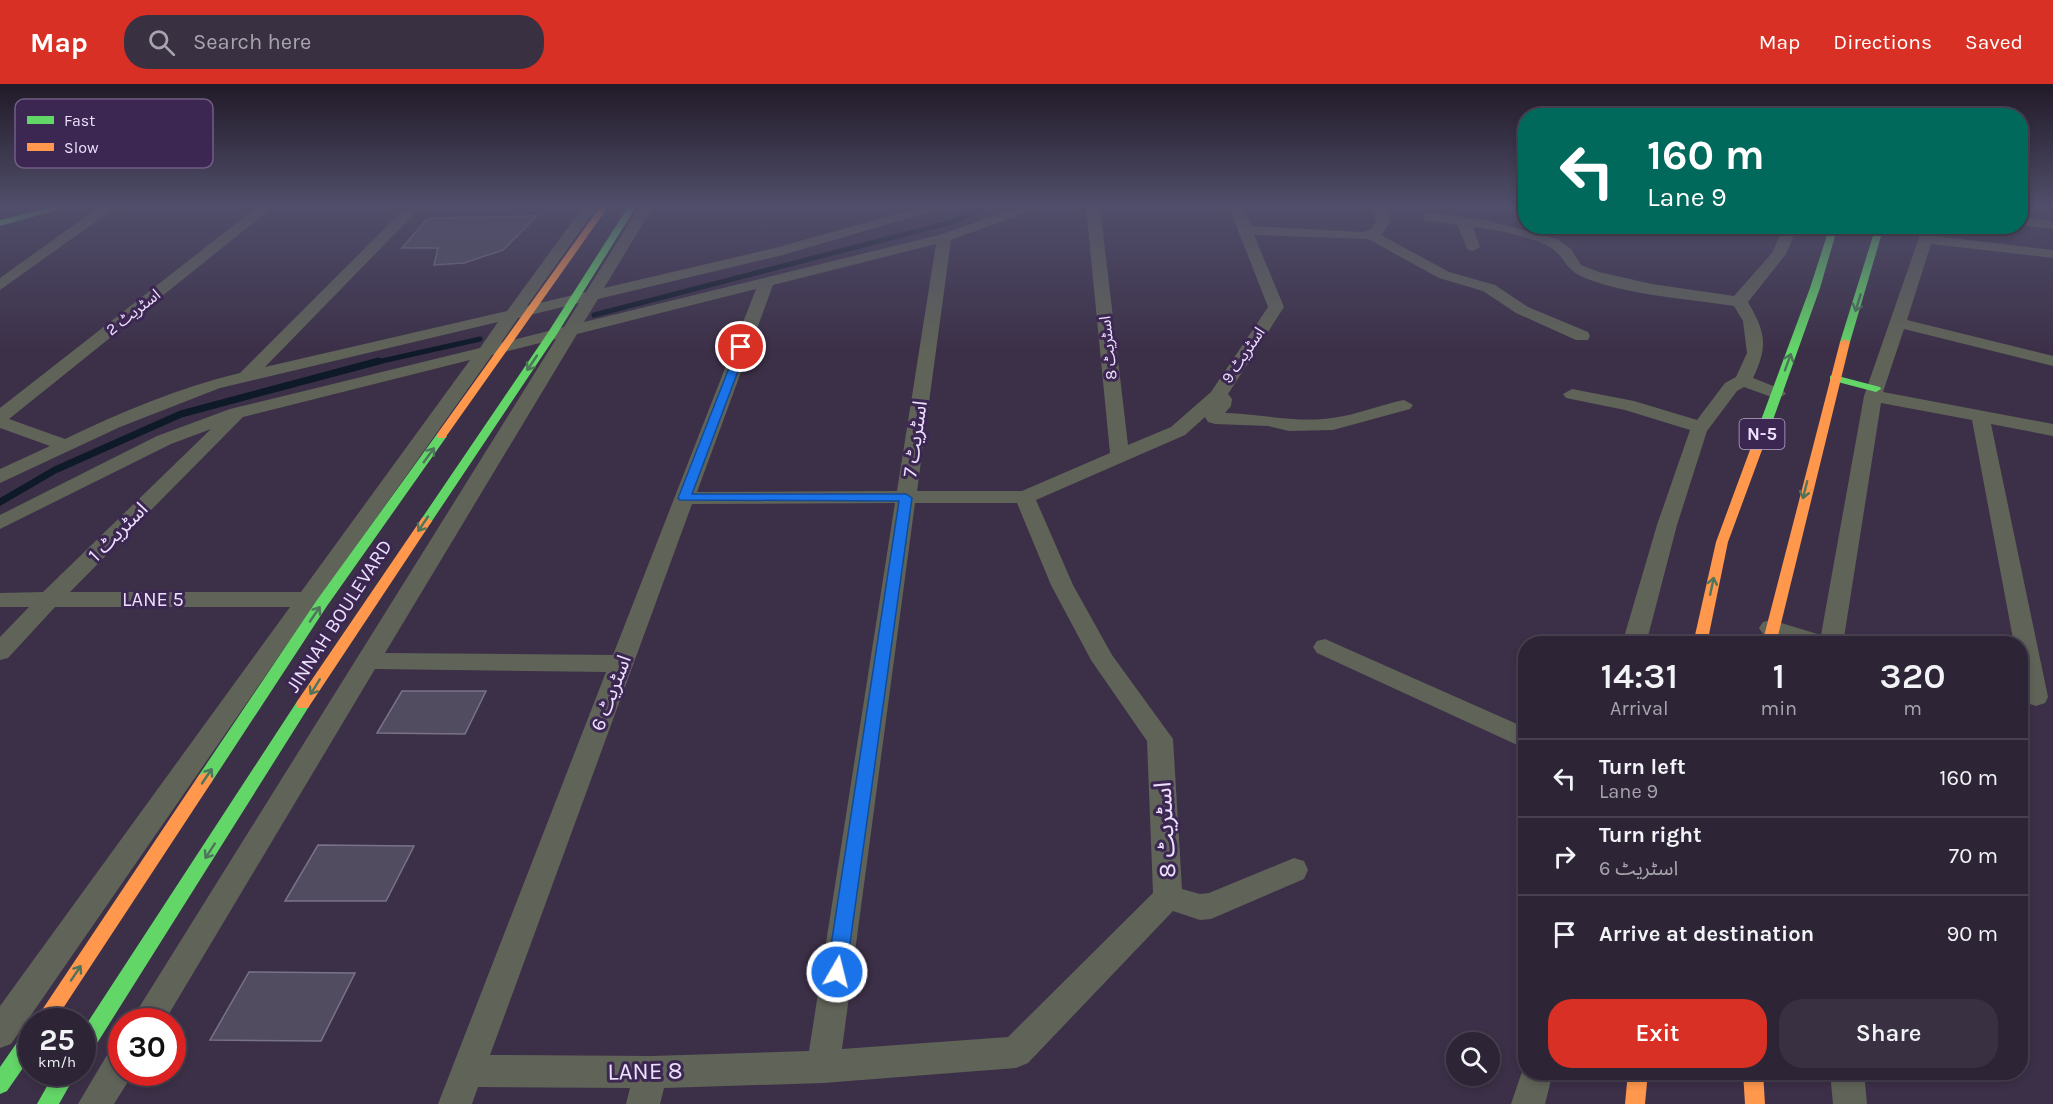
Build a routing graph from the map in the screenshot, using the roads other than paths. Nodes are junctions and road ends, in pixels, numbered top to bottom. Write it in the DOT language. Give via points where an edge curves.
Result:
graph roads {
  1 [pos="43,255"];
  2 [pos="206,255"];
  3 [pos="367,255"];
  4 [pos="559,255"];
  5 [pos="567,255"];
  6 [pos="606,255"];
  7 [pos="613,255"];
  8 [pos="767,255"];
  9 [pos="878,255"];
  10 [pos="942,255"];
  11 [pos="1098,255"];
  12 [pos="1256,255"];
  13 [pos="1406,255"];
  14 [pos="1567,255"];
  15 [pos="1779,255"];
  16 [pos="1824,255"];
  17 [pos="1871,255"];
  18 [pos="1921,255"];
  19 [pos="2000,255"];
  20 [pos="2053,268"];
  21 [pos="766,283"];
  22 [pos="0,285"];
  23 [pos="582,298"];
  24 [pos="1740,302"];
  25 [pos="522,312"];
  26 [pos="1899,323"];
  27 [pos="561,332"];
  28 [pos="1582,336"];
  29 [pos="498,347"];
  30 [pos="2053,361"];
  31 [pos="248,375"];
  32 [pos="1834,378"];
  33 [pos="1743,380"];
  34 [pos="1875,392"];
  35 [pos="1572,394"];
  36 [pos="1777,394"];
  37 [pos="1218,396"];
  38 [pos="1404,405"];
  39 [pos="237,413"];
  40 [pos="1980,416"];
  41 [pos="0,417"];
  42 [pos="0,422"];
  43 [pos="1701,427"];
  44 [pos="2053,430"];
  45 [pos="65,445"];
  46 [pos="1120,457"];
  47 [pos="0,477"];
  48 [pos="1025,497"];
  49 [pos="684,498"];
  50 [pos="906,498"];
  51 [pos="0,523"];
  52 [pos="50,599"];
  53 [pos="306,599"];
  54 [pos="0,600"];
  55 [pos="1769,635"];
  56 [pos="1636,636"];
  57 [pos="1702,636"];
  58 [pos="1832,636"];
  59 [pos="2024,636"];
  60 [pos="1325,647"];
  61 [pos="0,652"];
  62 [pos="2028,657"];
  63 [pos="370,661"];
  64 [pos="622,664"];
  65 [pos="2036,697"];
  66 [pos="1518,735"];
  67 [pos="179,819"];
  68 [pos="231,819"];
  69 [pos="271,819"];
  70 [pos="150,821"];
  71 [pos="1293,870"];
  72 [pos="1168,897"];
  73 [pos="52,1008"];
  74 [pos="155,1008"];
  75 [pos="96,1027"];
  76 [pos="0,1033"];
  77 [pos="18,1058"];
  78 [pos="823,1067"];
  79 [pos="468,1071"];
  80 [pos="651,1072"];
  81 [pos="1534,1080"];
  82 [pos="1637,1080"];
  83 [pos="1754,1080"];
  84 [pos="1848,1080"];
  85 [pos="108,1083"];
  86 [pos="0,1084"];
  87 [pos="58,1086"];
  88 [pos="47,1104"];
  89 [pos="95,1104"];
  90 [pos="455,1104"];
  91 [pos="643,1104"];
  92 [pos="1528,1104"];
  93 [pos="1635,1104"];
  94 [pos="1755,1104"];
  95 [pos="1850,1104"];
  1 -- 22 [label="street"];
  2 -- 41 [label="street, اسٹریٹ 2"];
  3 -- 31 [label="street"];
  4 -- 25 [label="street"];
  5 -- 25 [label="main road"];
  6 -- 23 [label="main road"];
  7 -- 23 [label="street"];
  8 -- 23 [label="street"];
  9 -- 21 [label="street"];
  10 -- 50 [label="street, اسٹریٹ 7"];
  11 -- 46 [label="street, اسٹریٹ 8"];
  12 -- 37 [label="street, اسٹریٹ 9" via="1276,307"];
  13 -- 28 [label="street" via="1444,275 1489,288 1522,310"];
  14 -- 24 [label="street" via="1575,268 1594,276"];
  15 -- 24 [label="street"];
  36 -- 16 [label="main road, N-5, one-way"];
  17 -- 32 [label="main road, one-way"];
  18 -- 26 [label="street"];
  19 -- 20 [label="street"];
  21 -- 27 [label="street"];
  21 -- 49 [label="street, اسٹریٹ 6"];
  23 -- 25 [label="street"];
  23 -- 27 [label="street"];
  24 -- 33 [label="street" via="1751,321 1756,353"];
  25 -- 29 [label="street"];
  25 -- 31 [label="street"];
  26 -- 30 [label="street"];
  26 -- 34 [label="street"];
  27 -- 29 [label="street"];
  27 -- 63 [label="street"];
  27 -- 68 [label="main road, JINNAH BOULEVARD, one-way" via="336,653"];
  29 -- 39 [label="street"];
  29 -- 53 [label="street"];
  67 -- 29 [label="main road, JINNAH BOULEVARD, one-way"];
  31 -- 45 [label="street" via="151,407"];
  32 -- 34 [label="main road"];
  32 -- 55 [label="main road, one-way"];
  33 -- 36 [label="street"];
  33 -- 43 [label="street" via="1731,387"];
  34 -- 40 [label="street"];
  34 -- 58 [label="street"];
  35 -- 43 [label="street" via="1628,405"];
  57 -- 36 [label="main road, N-5, one-way" via="1722,542"];
  37 -- 38 [label="street" via="1223,399 1215,418 1268,420 1289,425 1334,424"];
  37 -- 46 [label="street, اسٹریٹ 9" via="1178,431"];
  39 -- 51 [label="street" via="164,440"];
  39 -- 52 [label="street, اسٹریٹ 1"];
  40 -- 44 [label="street"];
  40 -- 59 [label="street"];
  42 -- 45 [label="street"];
  43 -- 56 [label="street" via="1667,525"];
  45 -- 47 [label="street"];
  46 -- 48 [label="street"];
  48 -- 50 [label="street"];
  48 -- 72 [label="street, اسٹریٹ 8" via="1062,585 1103,660 1160,739"];
  49 -- 50 [label="street"];
  49 -- 64 [label="street, اسٹریٹ 6"];
  50 -- 78 [label="street, اسٹریٹ 7"];
  52 -- 53 [label="street, LANE 5"];
  52 -- 54 [label="street, LANE 5"];
  52 -- 61 [label="street, اسٹریٹ 1"];
  53 -- 70 [label="street"];
  60 -- 66 [label="street"];
  62 -- 65 [label="street"];
  63 -- 64 [label="street"];
  63 -- 69 [label="street"];
  64 -- 79 [label="street, اسٹریٹ 6"];
  67 -- 70 [label="street"];
  73 -- 67 [label="main road, JINNAH BOULEVARD, one-way"];
  68 -- 69 [label="street"];
  68 -- 75 [label="main road, JINNAH BOULEVARD, one-way"];
  69 -- 74 [label="street"];
  70 -- 76 [label="street"];
  71 -- 72 [label="street" via="1211,906 1200,907"];
  72 -- 78 [label="street, اسٹریٹ 8" via="1016,1052"];
  77 -- 86 [label="main road"];
  78 -- 80 [label="street, LANE 8"];
  79 -- 80 [label="street, LANE 8"];
  79 -- 90 [label="street, اسٹریٹ 6"];
  80 -- 91 [label="street"];
  81 -- 92 [label="street"];
  82 -- 93 [label="main road"];
  83 -- 94 [label="main road"];
  84 -- 95 [label="street"];
  85 -- 89 [label="street"];
  87 -- 88 [label="main road"];
}
